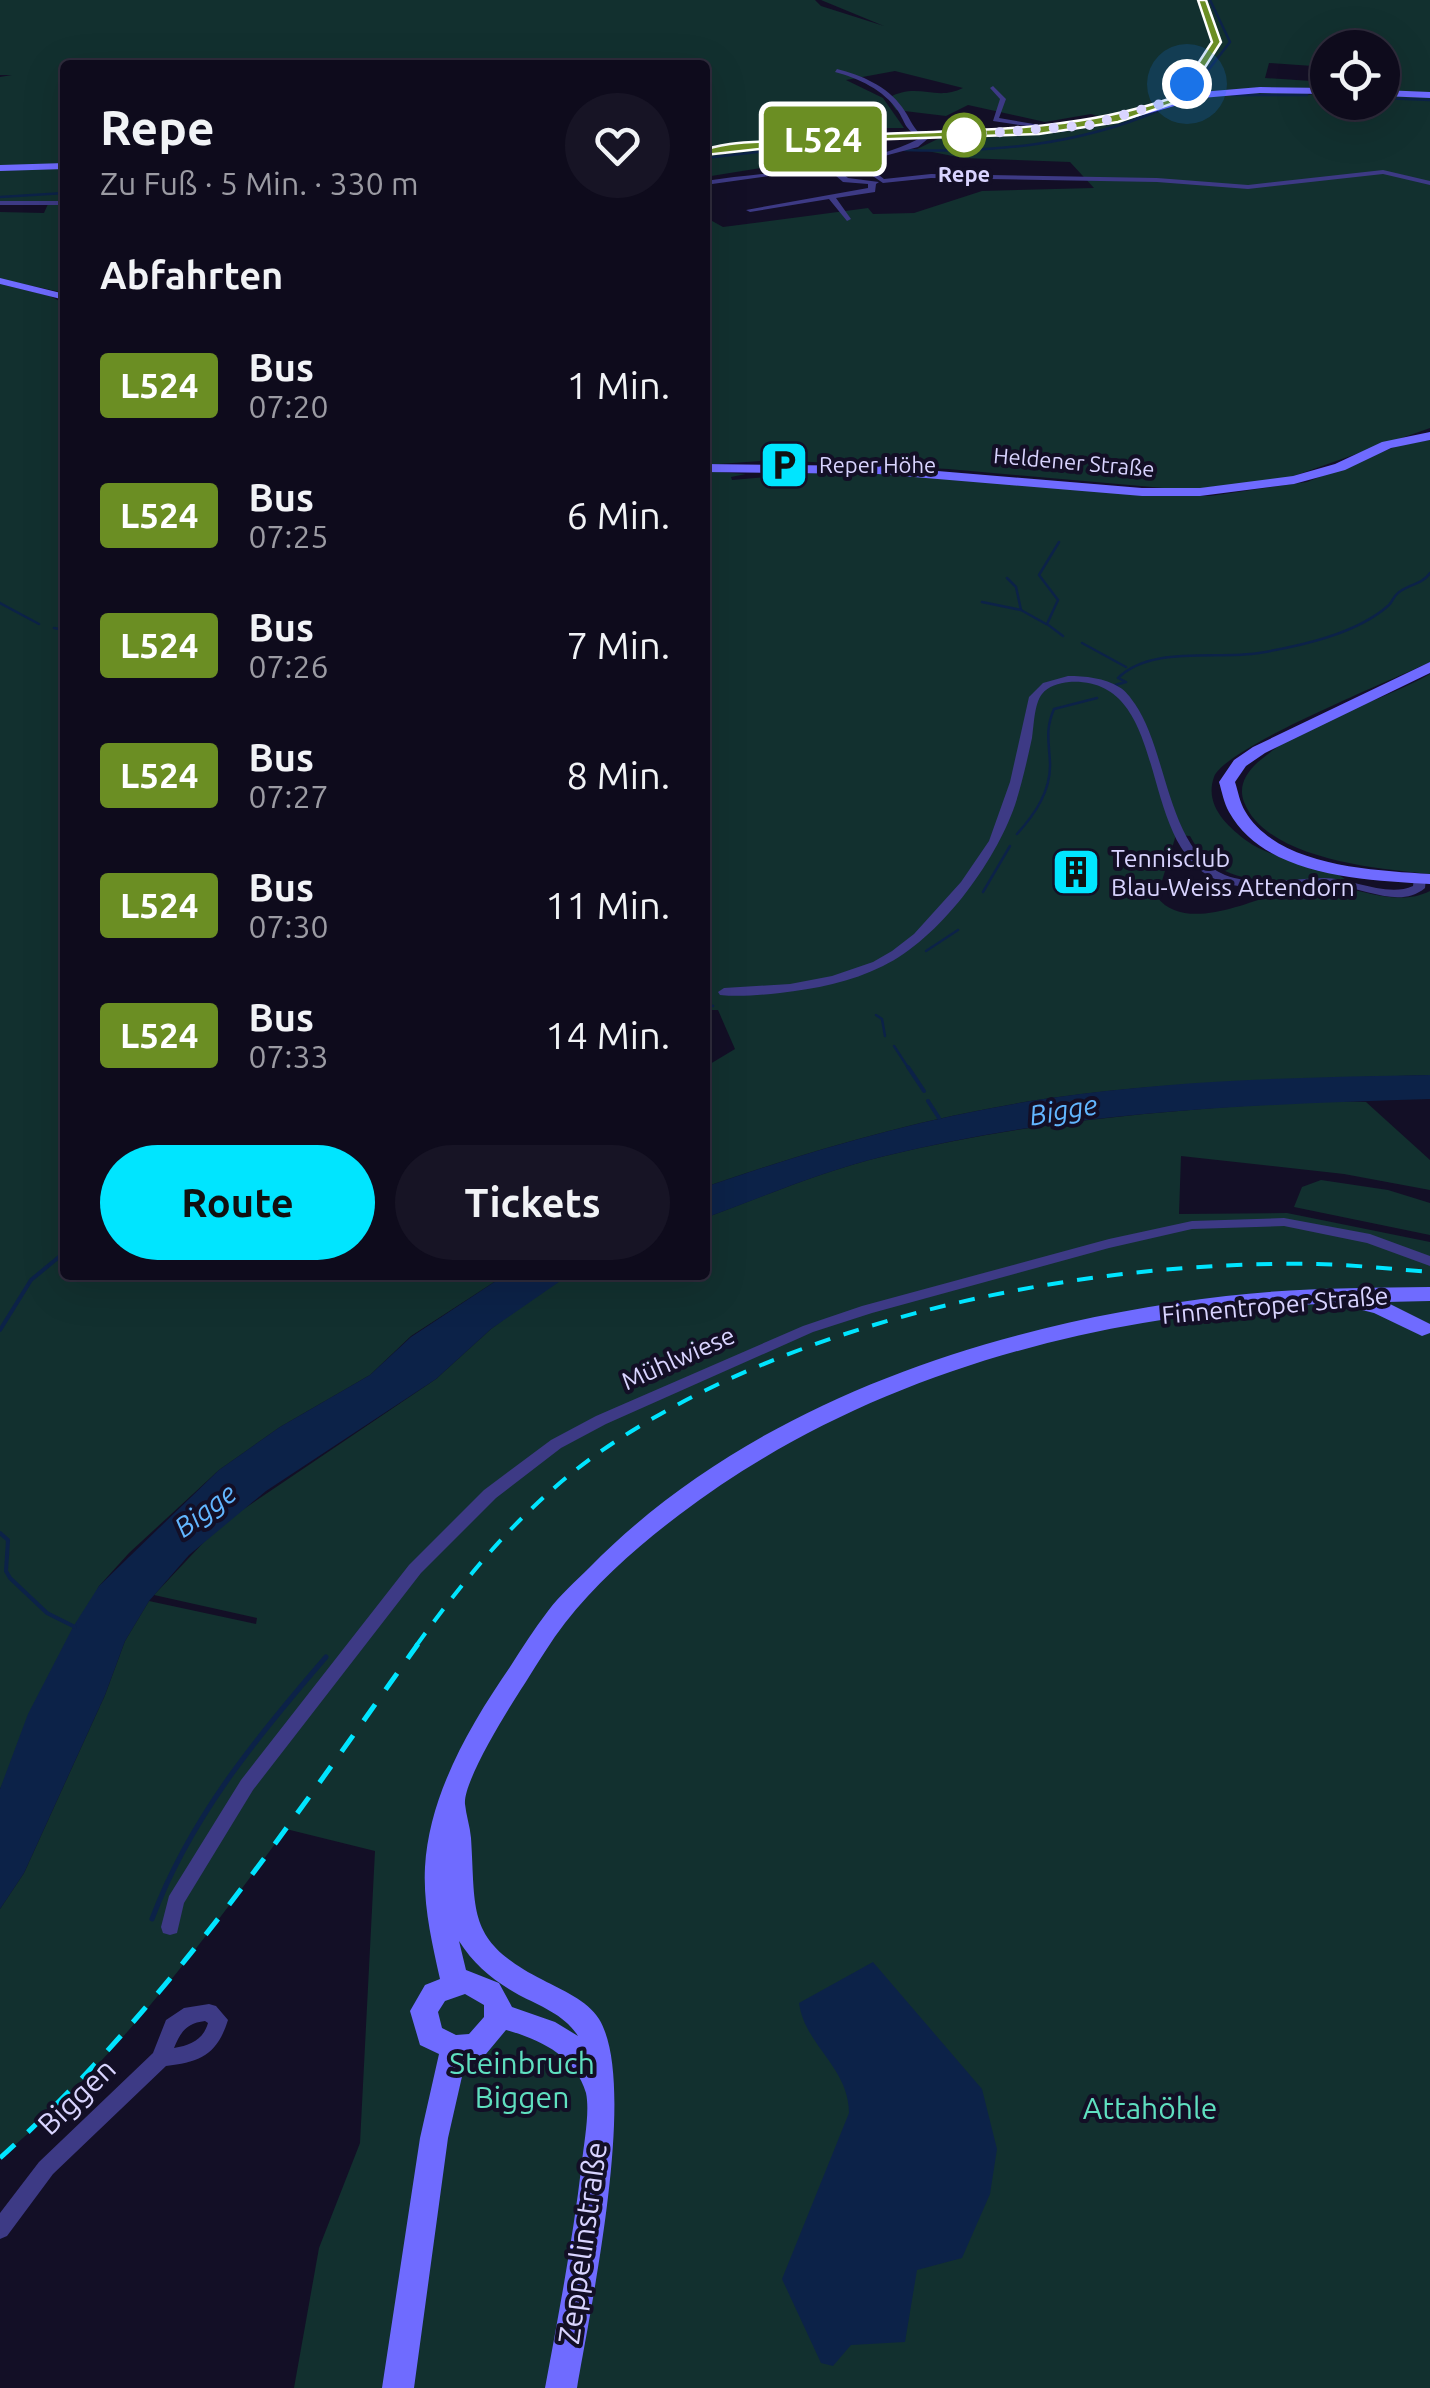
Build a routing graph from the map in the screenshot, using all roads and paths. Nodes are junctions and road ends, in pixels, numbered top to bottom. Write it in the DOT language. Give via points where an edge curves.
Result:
graph roads {
  1 [pos="1202,0"];
  2 [pos="837,71"];
  3 [pos="993,88"];
  4 [pos="1310,91"];
  5 [pos="1400,94"];
  6 [pos="1430,95"];
  7 [pos="1174,100"];
  8 [pos="1060,130"];
  9 [pos="924,136"];
  10 [pos="710,151"];
  11 [pos="860,165"];
  12 [pos="60,166"];
  13 [pos="0,168"];
  14 [pos="883,181"];
  15 [pos="710,182"];
  16 [pos="872,183"];
  17 [pos="1430,184"];
  18 [pos="831,197"];
  19 [pos="60,203"];
  20 [pos="0,204"];
  21 [pos="750,210"];
  22 [pos="847,219"];
  23 [pos="0,281"];
  24 [pos="60,296"];
  25 [pos="1430,436"];
  26 [pos="710,468"];
  27 [pos="1430,667"];
  28 [pos="1425,878"];
  29 [pos="724,992"];
  30 [pos="1430,1261"];
  31 [pos="1420,1294"];
  32 [pos="1341,1297"];
  33 [pos="1426,1334"];
  34 [pos="454,1800"];
  35 [pos="170,1928"];
  36 [pos="455,1983"];
  37 [pos="500,2016"];
  38 [pos="454,2048"];
  39 [pos="161,2058"];
  40 [pos="599,2097"];
  41 [pos="0,2228"];
  42 [pos="398,2388"];
  43 [pos="561,2388"];
  1 -- 7 [label="street" via="1216,42 1191,81 1171,95"];
  2 -- 9 [label="street" via="862,77 897,102 907,125"];
  3 -- 8 [label="street" via="1003,102 995,120"];
  4 -- 7 [label="main road"];
  5 -- 6 [label="main road"];
  7 -- 8 [label="main road"];
  8 -- 9 [label="main road"];
  9 -- 10 [label="main road"];
  9 -- 11 [label="street" via="914,148 868,157"];
  11 -- 14 [label="street"];
  11 -- 15 [label="street"];
  11 -- 16 [label="street" via="838,175"];
  12 -- 13 [label="main road"];
  14 -- 16 [label="street"];
  14 -- 17 [label="street" via="931,176 1269,186 1388,172"];
  16 -- 18 [label="street" via="874,190"];
  18 -- 21 [label="street"];
  18 -- 22 [label="street"];
  19 -- 20 [label="street"];
  23 -- 24 [label="main road"];
  25 -- 26 [label="main road, Heldener Straße" via="1387,444 1294,480 1200,492 878,470"];
  27 -- 28 [label="main road" via="1260,750 1240,762 1227,782 1234,813 1268,844 1332,866"];
  28 -- 29 [label="street" via="1406,894 1332,881 1252,883 1210,872 1186,845 1124,696 1102,684 1060,680 1034,697 998,834 926,929 897,954 860,970"];
  30 -- 35 [label="street, Mühlwiese" via="1370,1239 1284,1222 1176,1228 808,1329 556,1444 490,1494 416,1570 247,1786 175,1900"];
  31 -- 32 [label="main road, Finnentroper Straße"];
  31 -- 33 [label="main road, Finnentroper Straße"];
  32 -- 33 [label="main road" via="1380,1307"];
  32 -- 34 [label="main road, Finnentroper Straße" via="1226,1303 1044,1337 898,1385 758,1450 635,1534 568,1599 515,1672"];
  34 -- 36 [label="main road, Finnentroper Straße" via="438,1861"];
  34 -- 40 [label="main road, Zeppelinstraße" via="457,1881 471,1941 489,1962 565,2006 590,2029 600,2062"];
  36 -- 37 [label="main road" via="487,1989"];
  36 -- 38 [label="main road" via="435,1992 423,2021 430,2036"];
  37 -- 38 [label="main road" via="491,2035"];
  37 -- 40 [label="main road, Zeppelinstraße" via="564,2040 587,2065"];
  38 -- 42 [label="main road" via="434,2138"];
  39 -- 41 [label="street, Biggen" via="46,2168"];
  40 -- 43 [label="main road, Zeppelinstraße" via="600,2139"];
}
